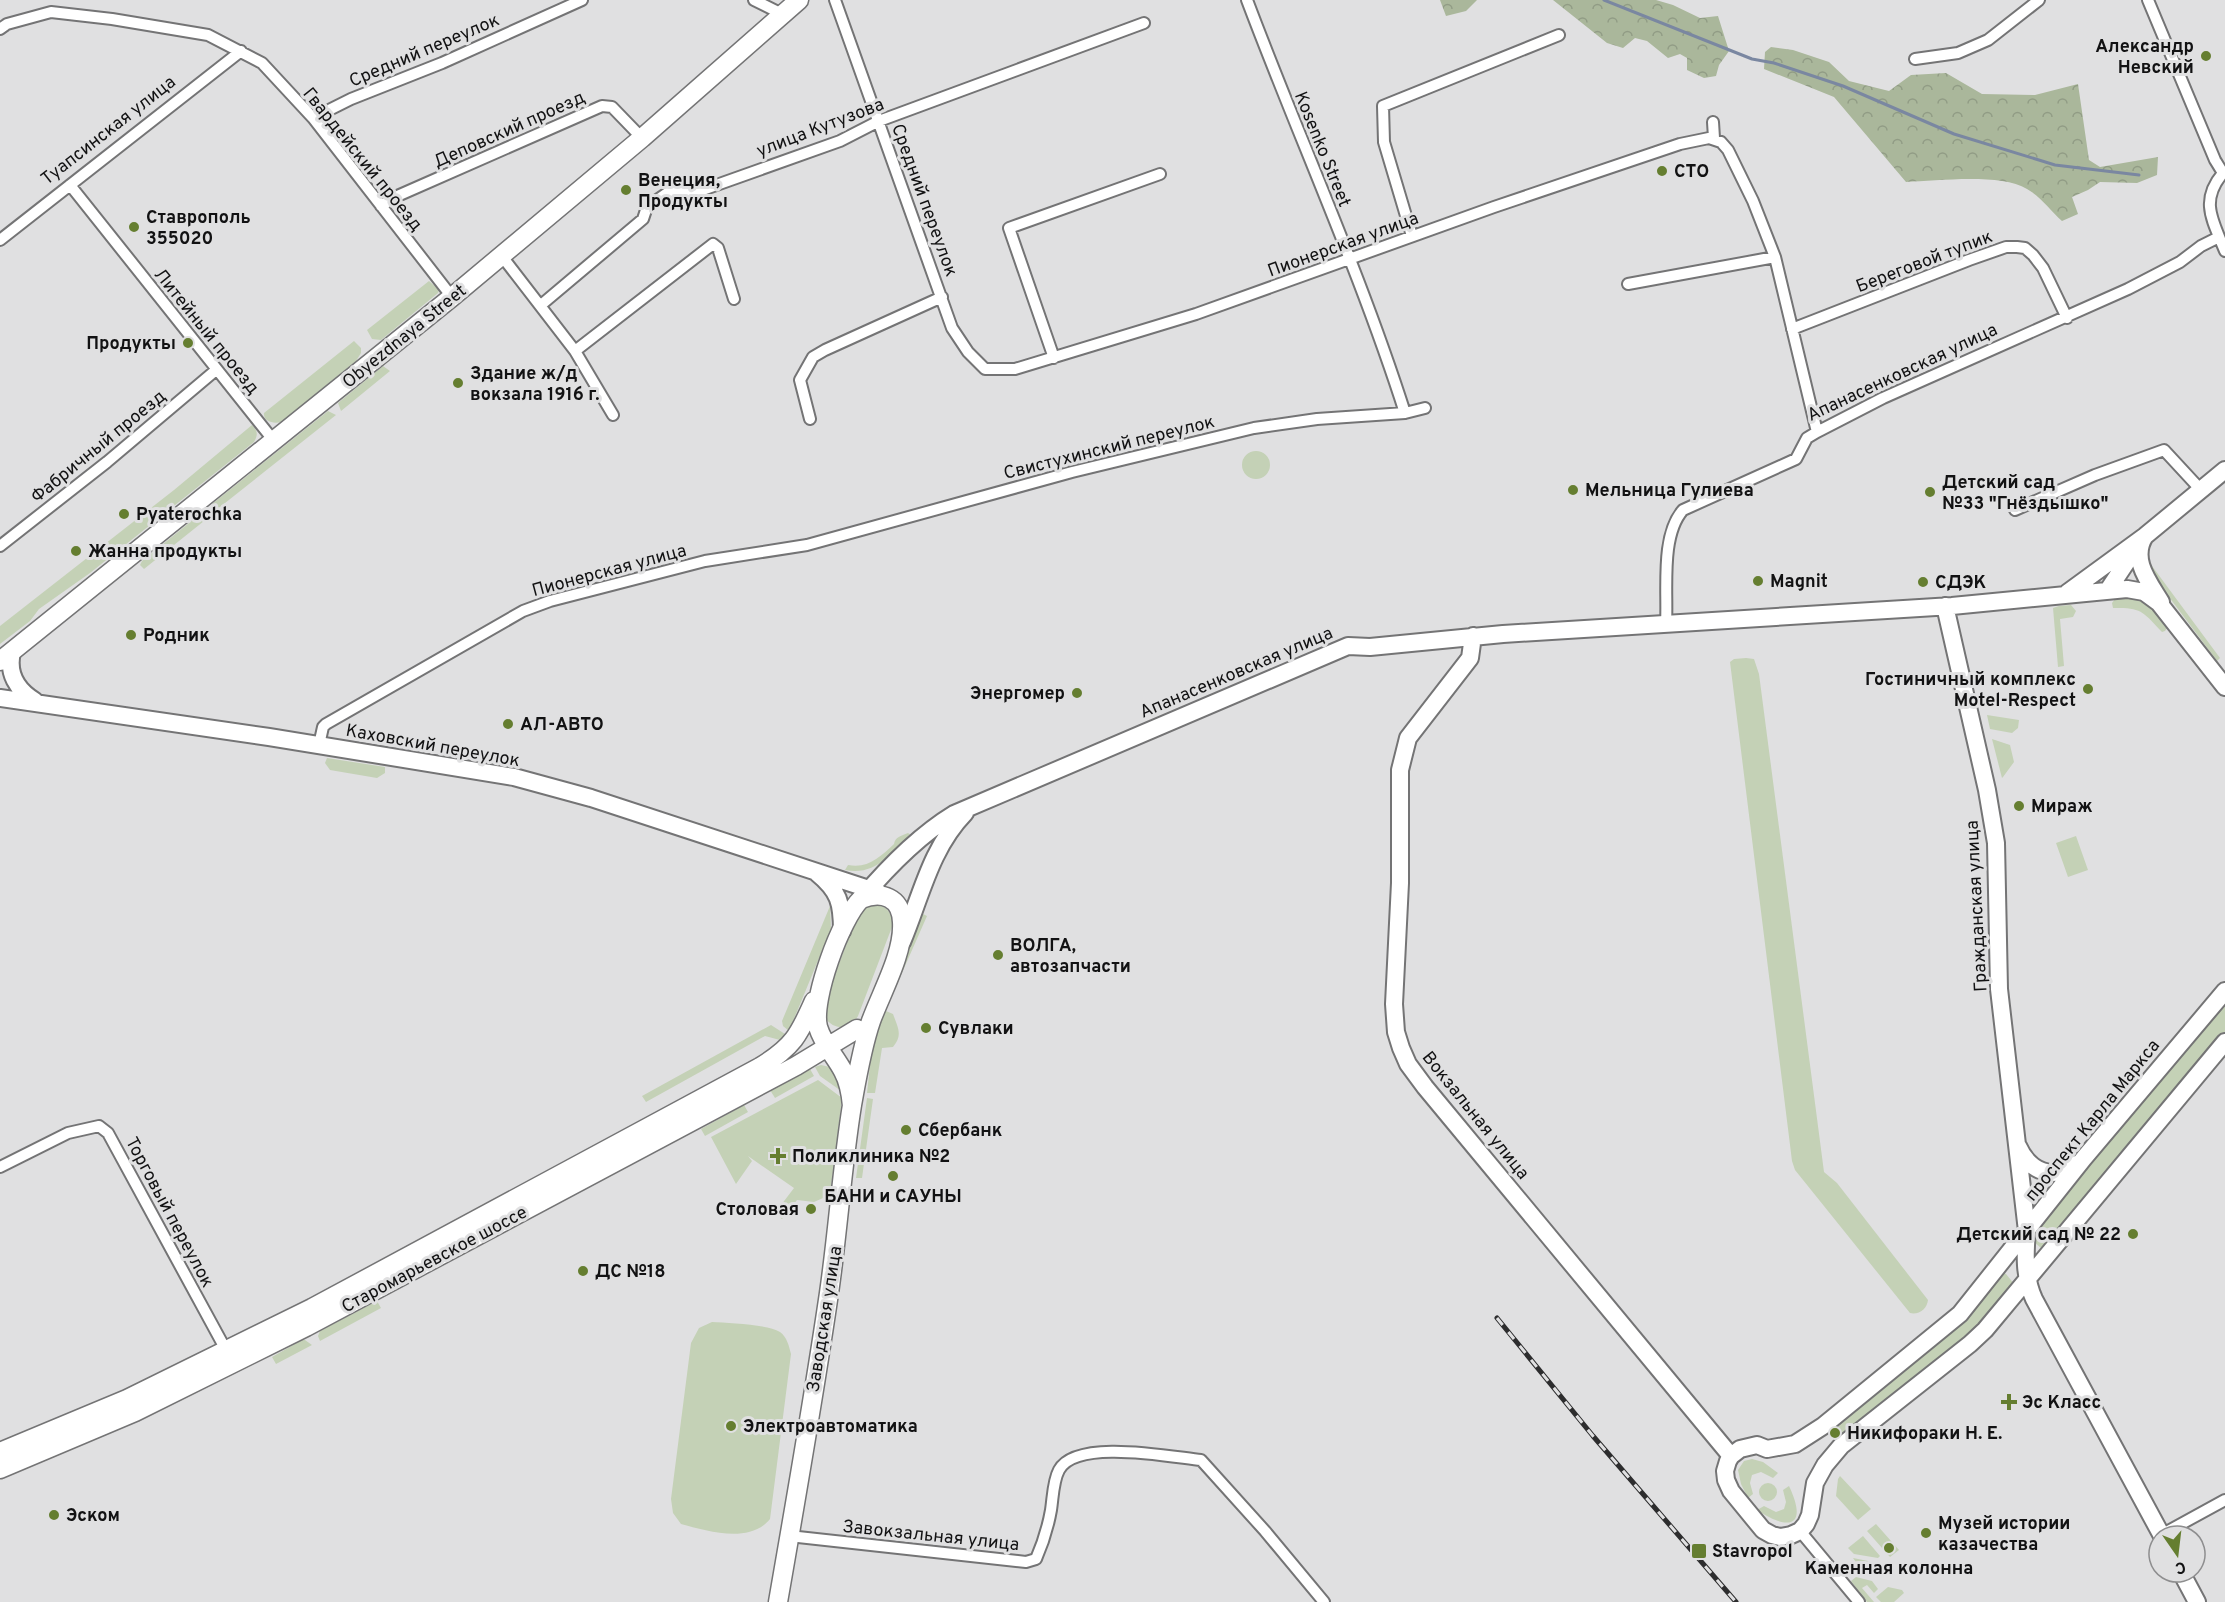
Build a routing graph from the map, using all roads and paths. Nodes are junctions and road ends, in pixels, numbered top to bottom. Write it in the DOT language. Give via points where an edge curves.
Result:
graph roads {
  1 [pos="582,0"];
  2 [pos="754,0"];
  3 [pos="799,0"];
  4 [pos="835,0"];
  5 [pos="1246,0"];
  6 [pos="2039,0"];
  7 [pos="2148,0"];
  8 [pos="784,15"];
  9 [pos="1144,23"];
  10 [pos="0,30"];
  11 [pos="1559,34"];
  12 [pos="241,51"];
  13 [pos="1915,59"];
  14 [pos="313,118"];
  15 [pos="879,121"];
  16 [pos="1713,122"];
  17 [pos="642,138"];
  18 [pos="1711,138"];
  19 [pos="2224,172"];
  20 [pos="1160,174"];
  21 [pos="69,185"];
  22 [pos="381,206"];
  23 [pos="1412,236"];
  24 [pos="2219,237"];
  25 [pos="0,240"];
  26 [pos="2225,251"];
  27 [pos="501,255"];
  28 [pos="1775,257"];
  29 [pos="1350,258"];
  30 [pos="1628,284"];
  31 [pos="452,297"];
  32 [pos="942,297"];
  33 [pos="734,299"];
  34 [pos="541,305"];
  35 [pos="2067,318"];
  36 [pos="1792,329"];
  37 [pos="575,351"];
  38 [pos="1054,358"];
  39 [pos="985,369"];
  40 [pos="216,370"];
  41 [pos="1425,408"];
  42 [pos="1405,413"];
  43 [pos="613,415"];
  44 [pos="810,419"];
  45 [pos="1816,432"];
  46 [pos="274,441"];
  47 [pos="2225,470"];
  48 [pos="2201,490"];
  49 [pos="2015,510"];
  50 [pos="2144,538"];
  51 [pos="807,545"];
  52 [pos="0,546"];
  53 [pos="2121,553"];
  54 [pos="2107,590"];
  55 [pos="2066,594"];
  56 [pos="1945,606"];
  57 [pos="2166,611"];
  58 [pos="1666,625"];
  59 [pos="1473,636"];
  60 [pos="6,656"];
  61 [pos="2223,681"];
  62 [pos="0,698"];
  63 [pos="38,703"];
  64 [pos="319,745"];
  65 [pos="978,804"];
  66 [pos="893,864"];
  67 [pos="812,869"];
  68 [pos="839,878"];
  69 [pos="866,894"];
  70 [pos="842,931"];
  71 [pos="900,947"];
  72 [pos="820,988"];
  73 [pos="2225,991"];
  74 [pos="879,999"];
  75 [pos="817,1012"];
  76 [pos="857,1029"];
  77 [pos="2225,1042"];
  78 [pos="828,1048"];
  79 [pos="808,1060"];
  80 [pos="844,1072"];
  81 [pos="852,1106"];
  82 [pos="2016,1137"];
  83 [pos="2084,1158"];
  84 [pos="0,1167"];
  85 [pos="2027,1231"];
  86 [pos="2027,1279"];
  87 [pos="226,1350"];
  88 [pos="0,1452"];
  89 [pos="1731,1456"];
  90 [pos="0,1469"];
  91 [pos="2225,1500"];
  92 [pos="2155,1524"];
  93 [pos="2181,1524"];
  94 [pos="1800,1531"];
  95 [pos="789,1536"];
  96 [pos="2187,1584"];
  97 [pos="778,1602"];
  98 [pos="1324,1602"];
  99 [pos="1859,1602"];
  100 [pos="2197,1602"];
  1 -- 14 [label="street, Средний переулок"];
  2 -- 8 [label="street"];
  3 -- 8 [label="main road, Obyezdnaya Street"];
  4 -- 15 [label="street, Средний переулок"];
  5 -- 29 [label="street, Kosenko Street"];
  6 -- 13 [label="street" via="1988,40 1958,53"];
  7 -- 19 [label="street" via="2215,160"];
  8 -- 17 [label="main road, Obyezdnaya Street"];
  9 -- 15 [label="street, улица Кутузова"];
  10 -- 12 [label="street, Гвардейский проезд" via="7,24 51,12 208,35"];
  11 -- 23 [label="street" via="1383,106 1384,142"];
  12 -- 14 [label="street, Гвардейский проезд" via="262,63"];
  12 -- 21 [label="street, Туапсинская улица"];
  14 -- 22 [label="street, Гвардейский проезд"];
  15 -- 32 [label="street, Средний переулок"];
  15 -- 34 [label="street, улица Кутузова" via="840,141 694,193 670,191 646,207 644,219"];
  16 -- 18 [label="street"];
  17 -- 22 [label="street, Деповский проезд" via="612,106 602,106"];
  17 -- 27 [label="main road, Obyezdnaya Street"];
  18 -- 23 [label="street, Пионерская улица" via="1680,144"];
  18 -- 28 [label="street" via="1728,150"];
  19 -- 24 [label="street" via="2212,185 2209,197"];
  20 -- 38 [label="street" via="1009,228"];
  21 -- 25 [label="street, Туапсинская улица"];
  21 -- 40 [label="street, Литейный проезд"];
  22 -- 31 [label="street, Гвардейский проезд"];
  23 -- 29 [label="street, Пионерская улица"];
  24 -- 26 [label="street"];
  24 -- 35 [label="street, Апанасенковская улица" via="2180,262"];
  27 -- 31 [label="main road, Obyezdnaya Street"];
  27 -- 34 [label="street"];
  28 -- 30 [label="street"];
  28 -- 36 [label="street"];
  29 -- 38 [label="street, Пионерская улица" via="1196,314"];
  29 -- 42 [label="street, Kosenko Street"];
  31 -- 46 [label="main road, Obyezdnaya Street"];
  32 -- 39 [label="street, Средний переулок" via="952,328"];
  32 -- 44 [label="street" via="813,357 800,380"];
  33 -- 37 [label="street" via="713,244"];
  34 -- 37 [label="street"];
  35 -- 36 [label="street, Береговой тупик" via="2038,261 2025,248 2006,247"];
  35 -- 45 [label="street, Апанасенковская улица" via="1883,398"];
  36 -- 45 [label="street"];
  37 -- 43 [label="street"];
  38 -- 39 [label="street, Пионерская улица" via="1016,369"];
  40 -- 46 [label="street, Литейный проезд"];
  40 -- 52 [label="street, Фабричный проезд"];
  41 -- 42 [label="street, Свистухинский переулок"];
  42 -- 51 [label="street, Свистухинский переулок" via="1254,428 1072,472"];
  45 -- 58 [label="street, Апанасенковская улица" via="1807,438 1796,459 1683,510 1677,517 1668,548"];
  46 -- 60 [label="main road, Obyezdnaya Street"];
  47 -- 48 [label="main road"];
  48 -- 49 [label="street" via="2164,450"];
  48 -- 50 [label="main road"];
  50 -- 53 [label="main road"];
  50 -- 54 [label="main road"];
  50 -- 57 [label="main road" via="2139,561"];
  51 -- 64 [label="street, Пионерская улица" via="705,561 524,611 327,724"];
  53 -- 54 [label="main road" via="2106,572"];
  53 -- 55 [label="main road"];
  54 -- 55 [label="main road, Апанасенковская улица"];
  54 -- 57 [label="main road, Апанасенковская улица" via="2144,592"];
  55 -- 56 [label="main road, Апанасенковская улица"];
  56 -- 58 [label="main road, Апанасенковская улица"];
  56 -- 82 [label="main road, Гражданская улица" via="1996,843 1999,989"];
  57 -- 61 [label="main road"];
  58 -- 59 [label="main road, Апанасенковская улица"];
  59 -- 65 [label="main road, Апанасенковская улица" via="1348,646"];
  59 -- 89 [label="main road, Вокзальная улица" via="1470,658 1408,738 1400,770 1394,1004 1401,1048 1425,1087"];
  60 -- 63 [label="main road" via="23,693"];
  62 -- 63 [label="main road, Каховский переулок"];
  63 -- 64 [label="main road, Каховский переулок"];
  64 -- 67 [label="main road, Каховский переулок" via="514,777"];
  65 -- 66 [label="main road" via="940,822"];
  65 -- 71 [label="main road" via="954,825 939,847"];
  66 -- 68 [label="main road" via="872,874"];
  66 -- 69 [label="main road"];
  67 -- 68 [label="main road"];
  67 -- 70 [label="main road" via="838,896"];
  68 -- 69 [label="main road"];
  69 -- 70 [label="main road"];
  69 -- 71 [label="main road" via="881,894 897,903 903,924"];
  70 -- 72 [label="main road"];
  71 -- 74 [label="main road"];
  72 -- 75 [label="main road"];
  72 -- 87 [label="main road, Старомарьевское шоссе" via="794,1041 760,1067"];
  73 -- 83 [label="main road, проспект Карла Маркса"];
  74 -- 76 [label="main road, Старомарьевское шоссе"];
  74 -- 81 [label="main road"];
  75 -- 76 [label="main road" via="832,1031 848,1033"];
  75 -- 78 [label="main road" via="819,1029"];
  76 -- 78 [label="main road, Старомарьевское шоссе"];
  77 -- 86 [label="main road"];
  78 -- 79 [label="main road, Старомарьевское шоссе"];
  78 -- 80 [label="main road"];
  79 -- 80 [label="main road" via="828,1059"];
  79 -- 90 [label="main road, Старомарьевское шоссе" via="319,1320 135,1412"];
  80 -- 81 [label="main road"];
  81 -- 95 [label="main road, Заводская улица" via="829,1293"];
  82 -- 83 [label="main road, Гражданская улица" via="2024,1158 2043,1173 2063,1172"];
  82 -- 85 [label="main road, Гражданская улица"];
  83 -- 85 [label="main road, проспект Карла Маркса"];
  84 -- 87 [label="street, Торговый переулок" via="75,1130 99,1126 108,1133"];
  85 -- 86 [label="main road, Гражданская улица"];
  85 -- 89 [label="main road, проспект Карла Маркса" via="1960,1314 1823,1426 1795,1443 1767,1449 1748,1446"];
  86 -- 92 [label="main road, Гражданская улица" via="2034,1299"];
  86 -- 94 [label="main road" via="1970,1344 1841,1446 1815,1483 1810,1515"];
  87 -- 88 [label="main road, Старомарьевское шоссе" via="127,1399"];
  89 -- 94 [label="main road" via="1726,1480 1763,1530 1780,1537"];
  91 -- 93 [label="street"];
  94 -- 99 [label="street"];
  95 -- 97 [label="main road, Заводская улица"];
  95 -- 98 [label="street, Завокзальная улица" via="1026,1562 1036,1559 1059,1469 1070,1459 1084,1453 1124,1452 1201,1461"];
  96 -- 100 [label="main road"];
}
